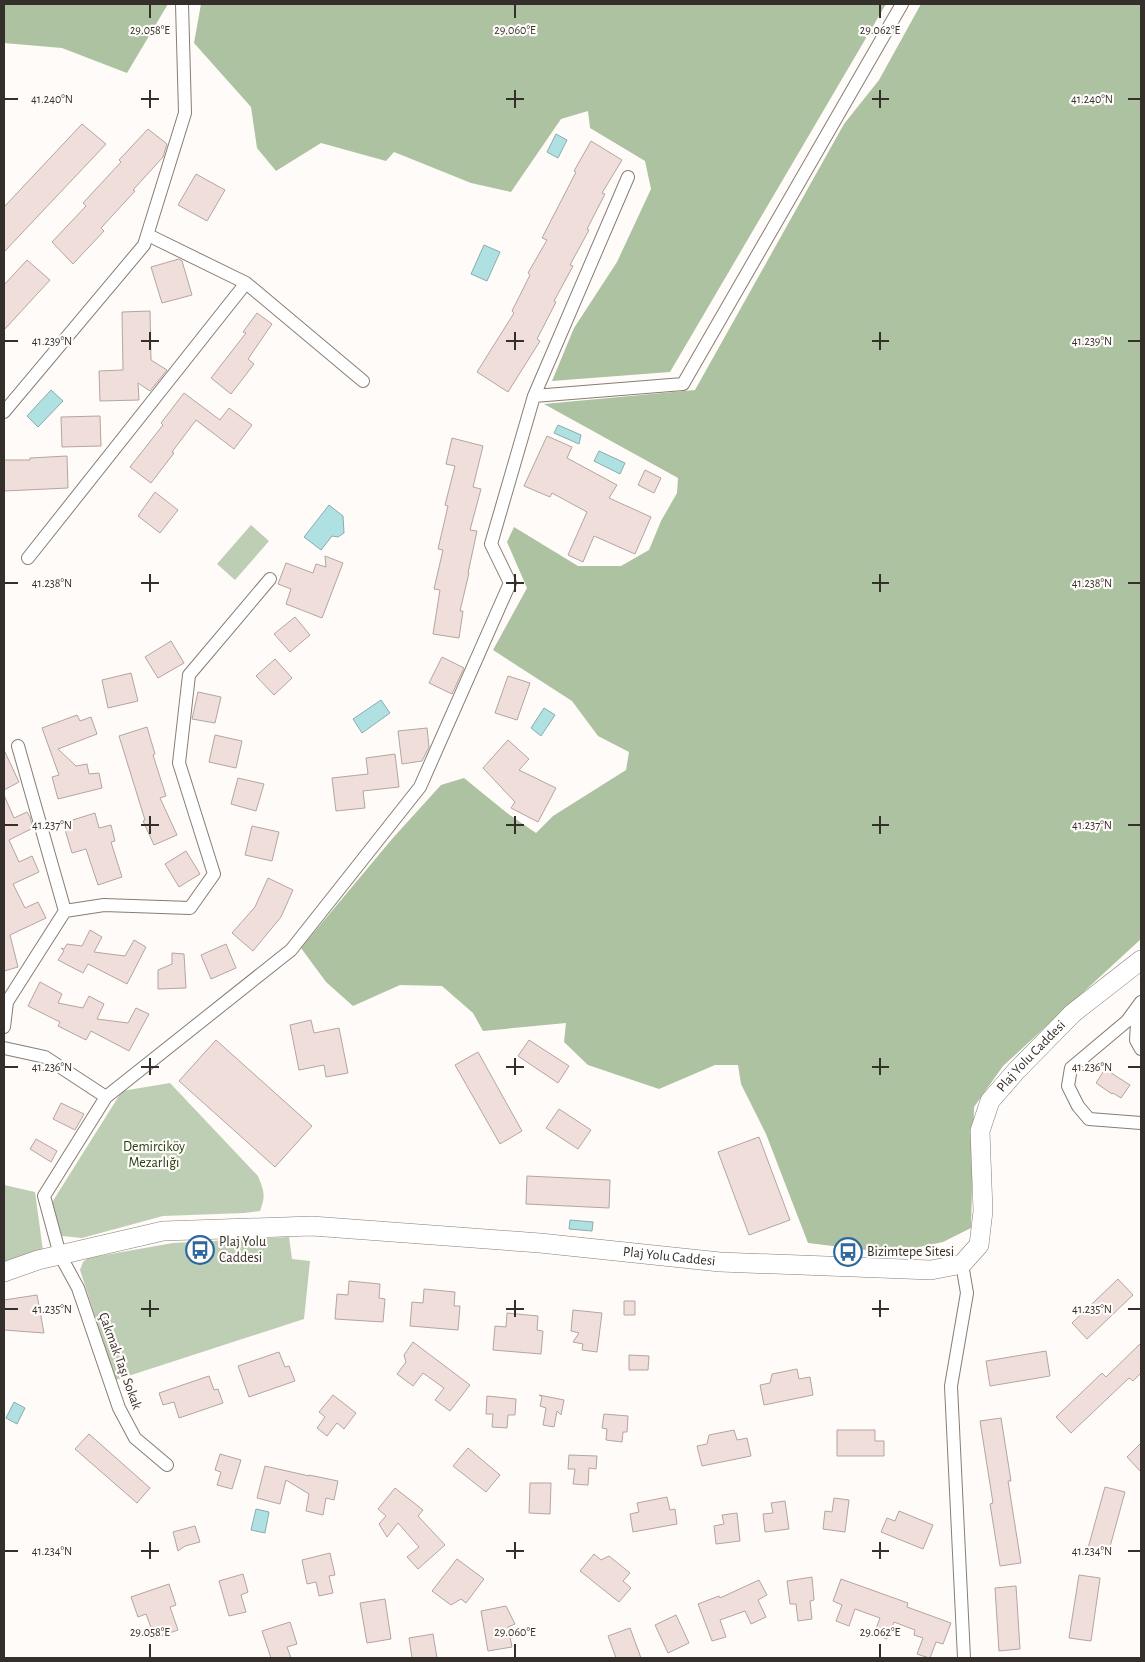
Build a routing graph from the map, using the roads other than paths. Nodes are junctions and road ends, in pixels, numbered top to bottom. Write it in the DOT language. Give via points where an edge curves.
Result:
graph roads {
  1 [pos="182,4"];
  2 [pos="902,4"];
  3 [pos="628,177"];
  4 [pos="148,235"];
  5 [pos="246,283"];
  6 [pos="363,381"];
  7 [pos="534,396"];
  8 [pos="4,412"];
  9 [pos="28,558"];
  10 [pos="270,580"];
  11 [pos="18,746"];
  12 [pos="65,911"];
  13 [pos="1141,960"];
  14 [pos="5,1001"];
  15 [pos="1139,1005"];
  16 [pos="4,1027"];
  17 [pos="4,1048"];
  18 [pos="1141,1049"];
  19 [pos="106,1097"];
  20 [pos="1141,1123"];
  21 [pos="60,1255"];
  22 [pos="962,1264"];
  23 [pos="4,1272"];
  24 [pos="167,1465"];
  25 [pos="964,1658"];
  1 -- 4 [label="street" via="185,113"];
  2 -- 7 [label="street" via="683,384"];
  3 -- 7 [label="street, Çakmak Taşı Sokak"];
  4 -- 5 [label="street"];
  4 -- 8 [label="street" via="144,245"];
  5 -- 6 [label="street"];
  5 -- 9 [label="street"];
  7 -- 19 [label="street, Çakmak Taşı Sokak" via="491,544 510,583 420,787 291,950"];
  10 -- 12 [label="street" via="189,675 179,763 214,874 190,908 104,905"];
  11 -- 12 [label="street"];
  12 -- 14 [label="street"];
  13 -- 22 [label="street, Plaj Yolu Caddesi" via="1073,1013 990,1101 980,1131 983,1211 979,1246"];
  14 -- 16 [label="street"];
  15 -- 18 [label="street" via="1136,1040"];
  15 -- 20 [label="street" via="1127,1021 1071,1068 1068,1086 1089,1119"];
  17 -- 19 [label="street" via="45,1057"];
  19 -- 21 [label="street, Çakmak Taşı Sokak" via="44,1196"];
  21 -- 22 [label="street, Plaj Yolu Caddesi" via="164,1231 312,1226 540,1243 720,1262 931,1270"];
  21 -- 23 [label="street, Plaj Yolu Caddesi"];
  21 -- 24 [label="street, Çakmak Taşı Sokak" via="78,1288 119,1408 135,1438"];
  22 -- 25 [label="street" via="967,1293 952,1386"];
}
